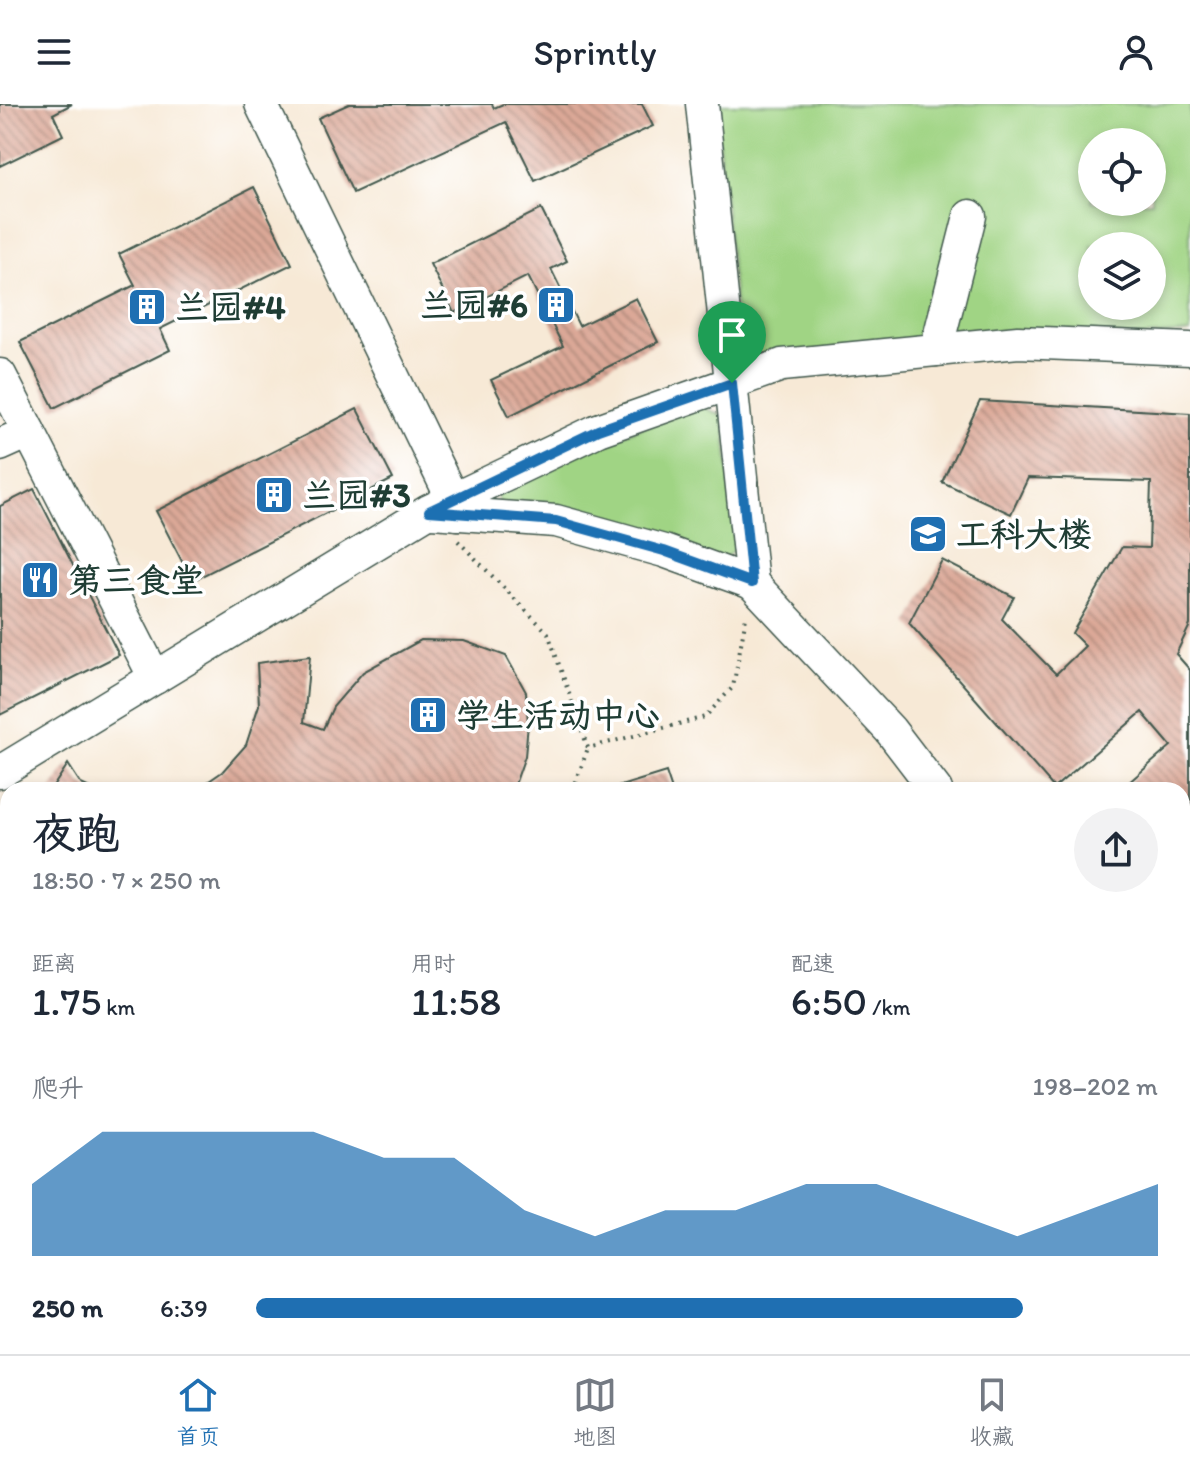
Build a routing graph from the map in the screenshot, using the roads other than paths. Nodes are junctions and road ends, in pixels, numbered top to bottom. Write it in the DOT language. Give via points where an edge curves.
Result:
graph roads {
  1 [pos="261,104"];
  2 [pos="702,104"];
  3 [pos="970,216"];
  4 [pos="1190,349"];
  5 [pos="936,350"];
  6 [pos="0,375"];
  7 [pos="732,383"];
  8 [pos="29,432"];
  9 [pos="0,445"];
  10 [pos="447,508"];
  11 [pos="752,583"];
  12 [pos="155,678"];
  13 [pos="0,772"];
  14 [pos="930,782"];
  1 -- 10 [label="lane"];
  2 -- 7 [label="lane"];
  3 -- 5 [label="lane"];
  4 -- 5 [label="lane" via="1018,342"];
  5 -- 7 [label="lane" via="782,365"];
  6 -- 8 [label="lane"];
  7 -- 10 [label="lane" via="598,430"];
  7 -- 11 [label="lane"];
  8 -- 9 [label="lane"];
  8 -- 12 [label="lane"];
  10 -- 11 [label="lane" via="556,521"];
  10 -- 12 [label="lane"];
  11 -- 14 [label="lane" via="890,730"];
  12 -- 13 [label="lane"];
}
